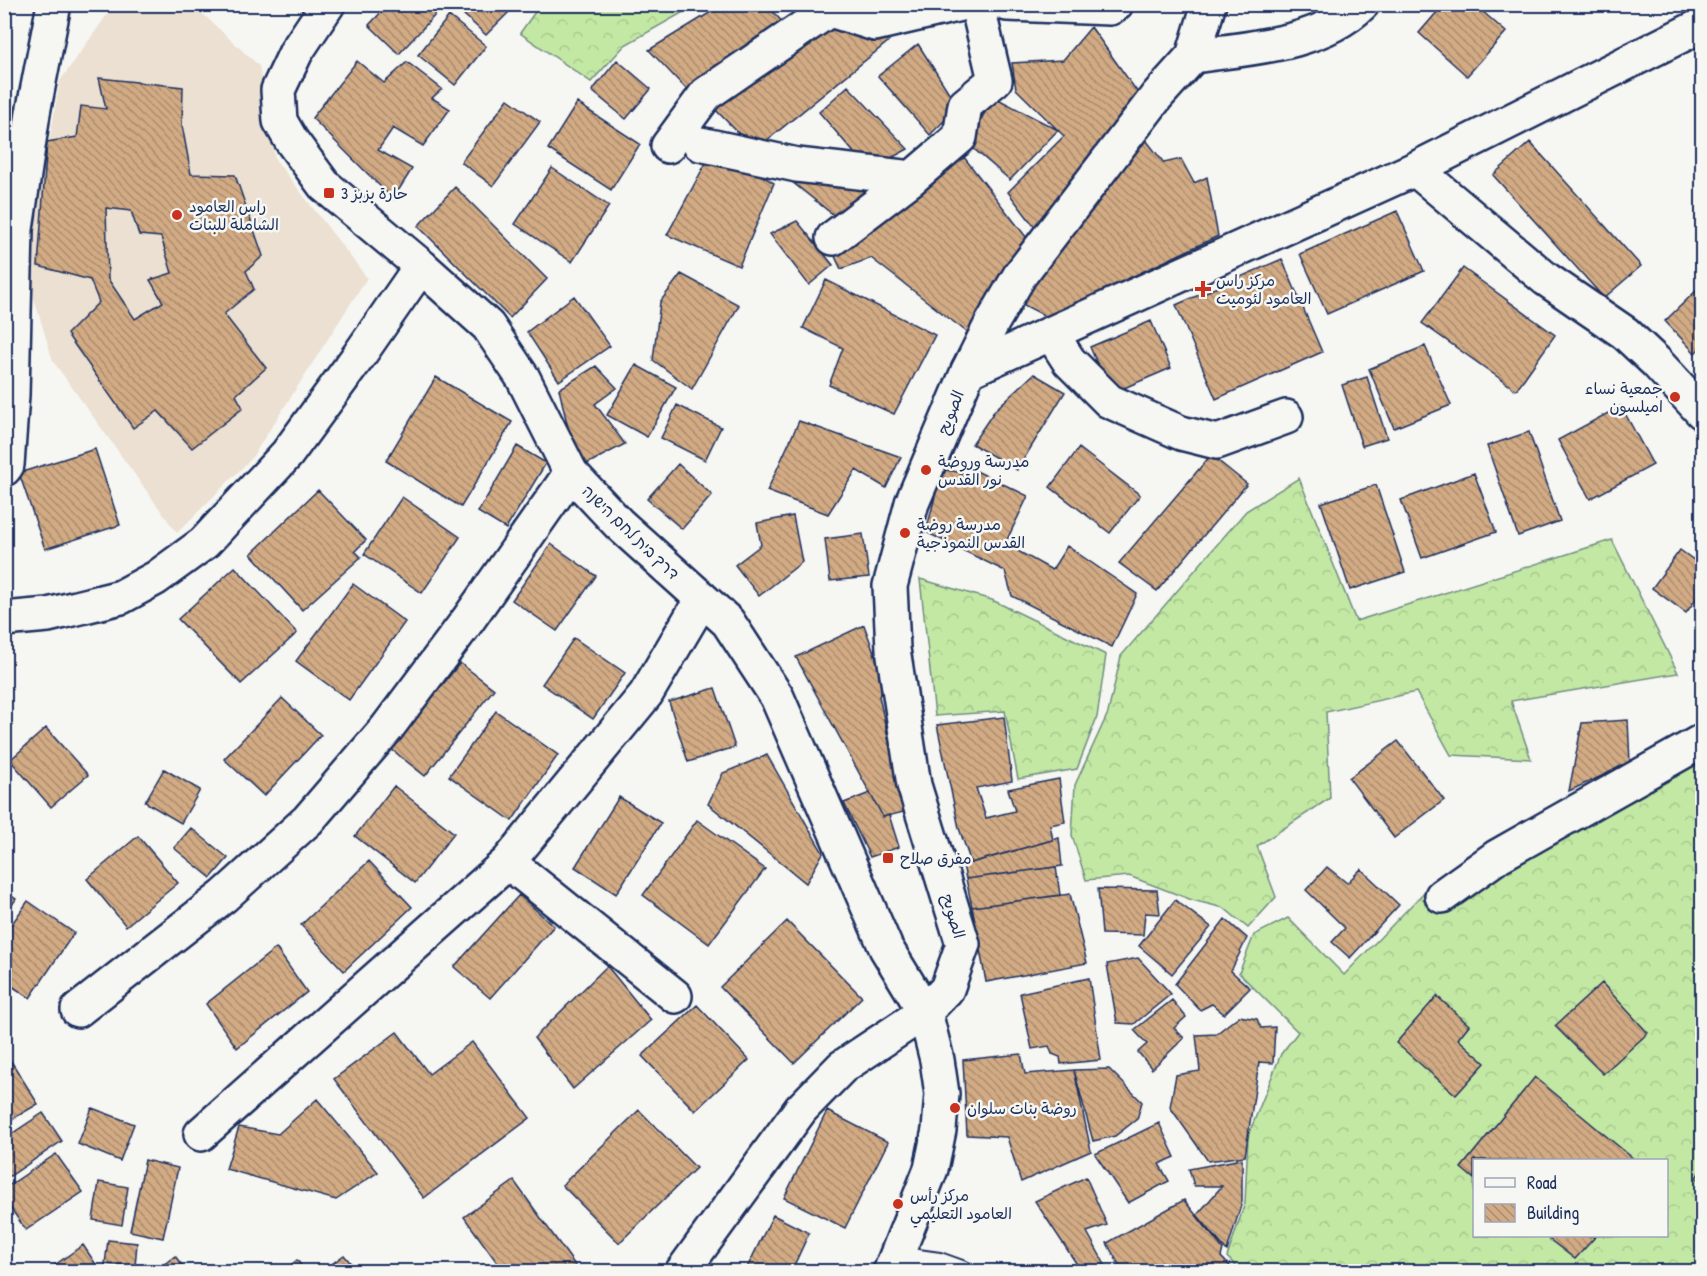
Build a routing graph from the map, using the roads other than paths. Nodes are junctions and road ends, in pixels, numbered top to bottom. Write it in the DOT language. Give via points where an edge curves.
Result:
graph roads {
  1 [pos="54,4"];
  2 [pos="328,4"];
  3 [pos="961,4"];
  4 [pos="978,4"];
  5 [pos="1007,4"];
  6 [pos="1116,4"];
  7 [pos="1209,4"];
  8 [pos="1362,4"];
  9 [pos="820,7"];
  10 [pos="1702,25"];
  11 [pos="1193,56"];
  12 [pos="1415,170"];
  13 [pos="912,178"];
  14 [pos="833,238"];
  15 [pos="421,266"];
  16 [pos="1051,333"];
  17 [pos="968,371"];
  18 [pos="1702,412"];
  19 [pos="1286,417"];
  20 [pos="4,469"];
  21 [pos="571,473"];
  22 [pos="702,599"];
  23 [pos="4,619"];
  24 [pos="1702,741"];
  25 [pos="508,862"];
  26 [pos="1442,896"];
  27 [pos="675,996"];
  28 [pos="78,1010"];
  29 [pos="924,1012"];
  30 [pos="201,1134"];
  31 [pos="893,1264"];
  32 [pos="682,1272"];
  33 [pos="964,1272"];
  1 -- 20 [label="street" via="16,229 12,394"];
  2 -- 15 [label="street, דרך בית לחם הישנה" via="296,52 278,90 280,121 324,185"];
  3 -- 9 [label="street" via="875,24"];
  4 -- 13 [label="street" via="994,80 965,105 960,137"];
  5 -- 6 [label="street" via="1110,8"];
  7 -- 11 [label="street, الصويح"];
  8 -- 11 [label="street" via="1329,27 1283,43"];
  9 -- 13 [label="street" via="706,94 684,145 797,165"];
  10 -- 12 [label="street"];
  11 -- 17 [label="street, الصويح" via="1157,96 1020,275"];
  12 -- 16 [label="street"];
  12 -- 18 [label="street" via="1546,279 1625,333"];
  13 -- 14 [label="street"];
  15 -- 21 [label="street, דרך בית לחם הישנה" via="488,326 524,378"];
  15 -- 23 [label="street" via="287,454 204,543 156,578 121,597 48,615"];
  16 -- 17 [label="street"];
  16 -- 19 [label="street" via="1069,361 1109,401 1181,433 1217,442"];
  17 -- 29 [label="street, الصويح" via="912,503 890,586 893,649 914,785 963,944 947,989"];
  21 -- 22 [label="street, דרך בית לחם הישנה" via="619,525"];
  21 -- 28 [label="street" via="387,728 309,820 224,896"];
  22 -- 25 [label="street" via="646,694"];
  22 -- 29 [label="street, דרך בית לחם הישנה" via="728,622 777,697 886,948"];
  24 -- 26 [label="street" via="1498,856"];
  25 -- 27 [label="street"];
  25 -- 30 [label="street"];
  29 -- 31 [label="street, דרך בית לחם הישנה" via="942,1094 939,1130 931,1169"];
  29 -- 32 [label="street, الصويح" via="842,1067 801,1109"];
  31 -- 33 [label="lane" via="939,1263"];
}
